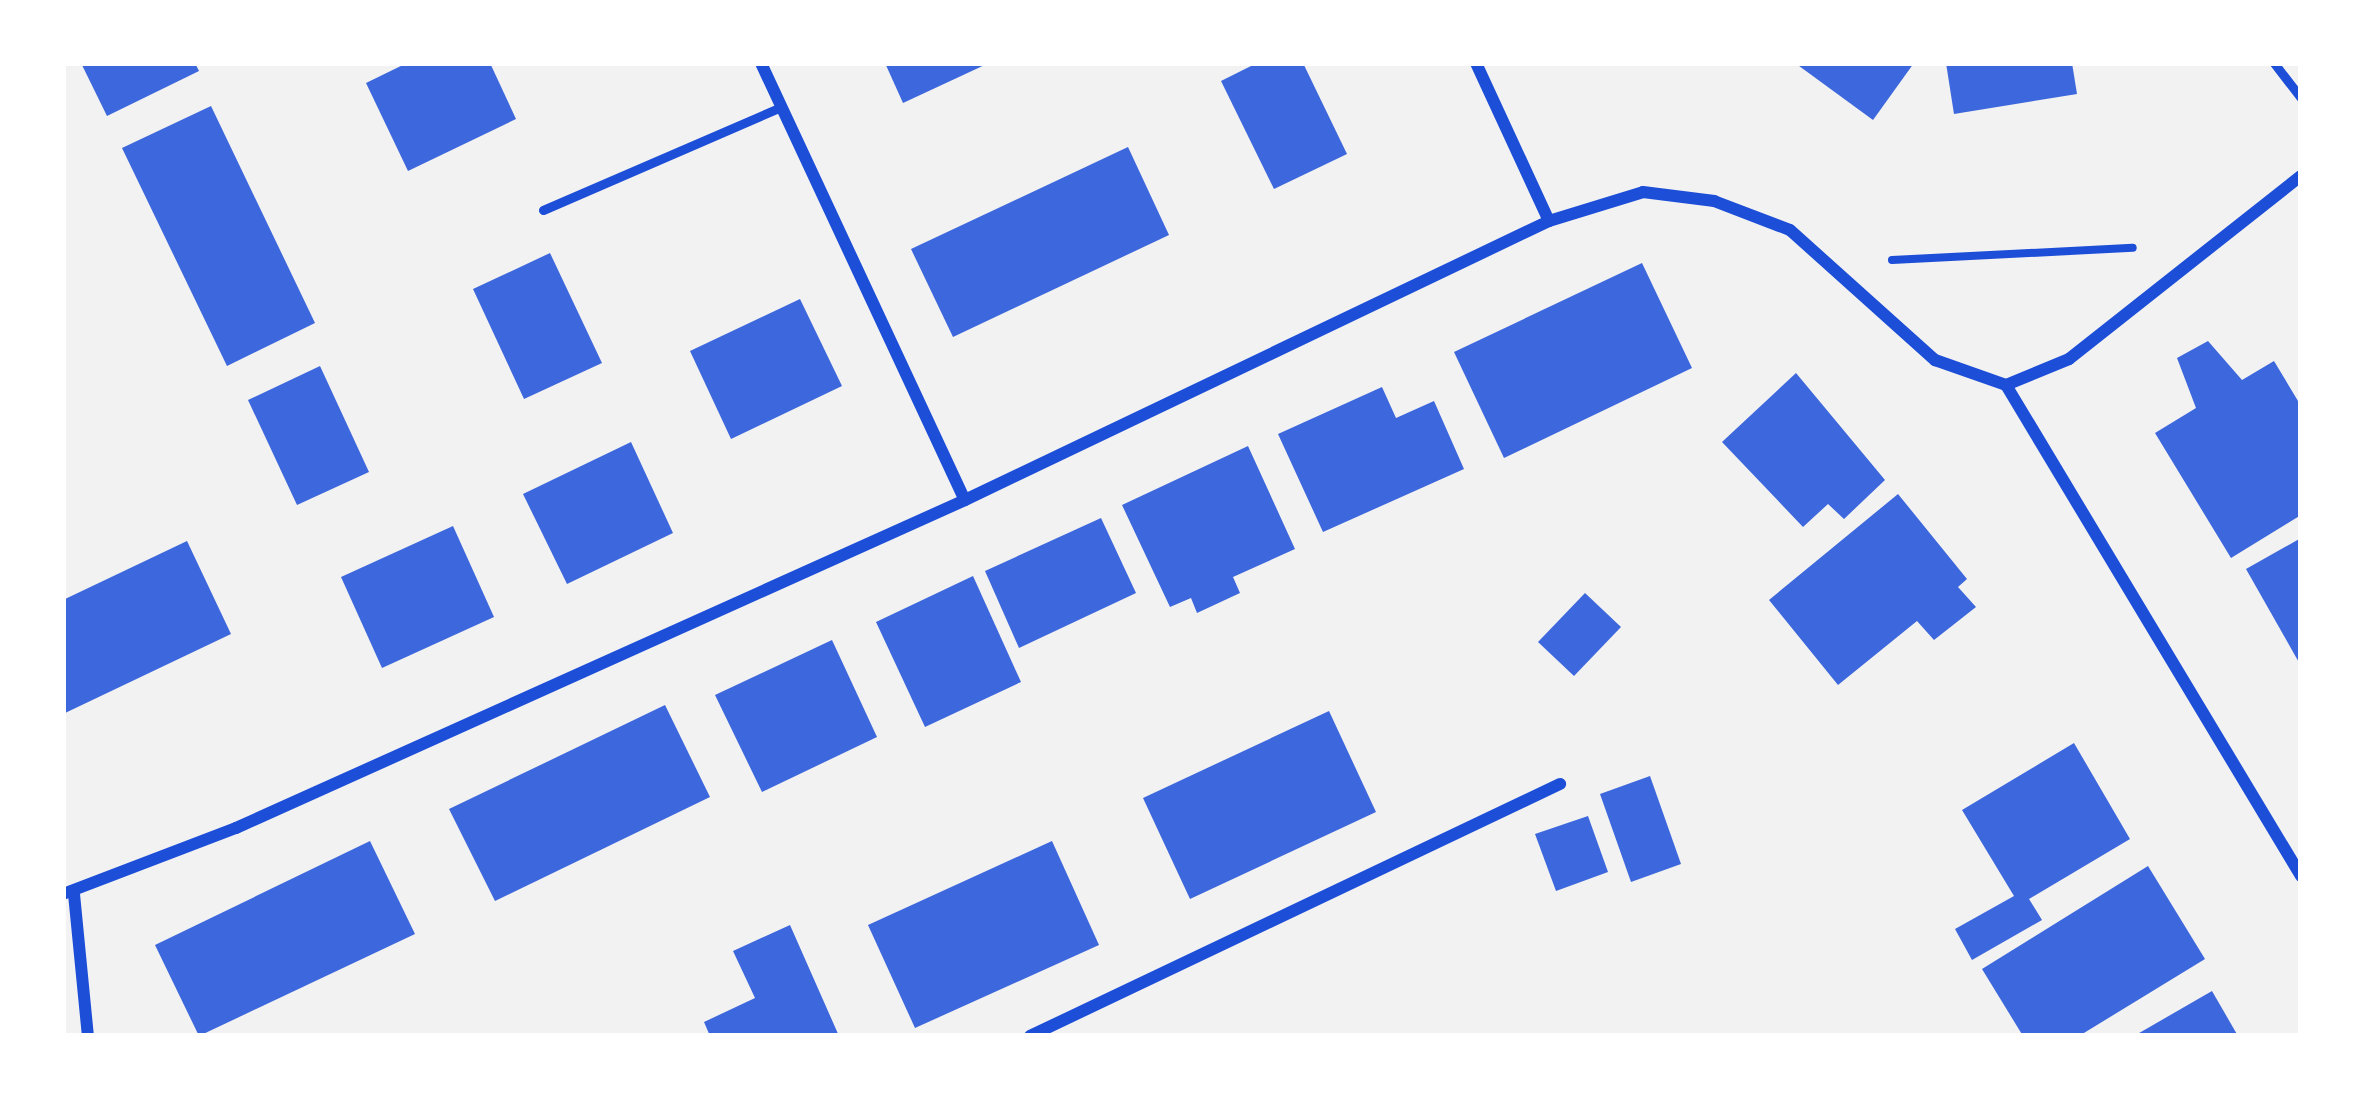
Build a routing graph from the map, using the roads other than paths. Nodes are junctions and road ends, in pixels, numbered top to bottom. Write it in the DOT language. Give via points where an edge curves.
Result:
graph roads {
  1 [pos="761,63"];
  2 [pos="1476,63"];
  3 [pos="2274,63"];
  4 [pos="2301,98"];
  5 [pos="782,107"];
  6 [pos="2301,176"];
  7 [pos="543,210"];
  8 [pos="1550,221"];
  9 [pos="2006,385"];
  10 [pos="964,500"];
  11 [pos="1560,784"];
  12 [pos="2301,876"];
  13 [pos="69,894"];
  14 [pos="88,1036"];
  15 [pos="1030,1036"];
  1 -- 5 [label="street"];
  2 -- 8 [label="street"];
  3 -- 4 [label="lane"];
  5 -- 7 [label="lane"];
  5 -- 10 [label="street"];
  6 -- 9 [label="street" via="2069,359"];
  8 -- 9 [label="street" via="1643,192 1714,201 1790,230 1935,360"];
  8 -- 10 [label="street"];
  9 -- 12 [label="street"];
  10 -- 13 [label="street"];
  11 -- 15 [label="street"];
  13 -- 14 [label="street"];
}
